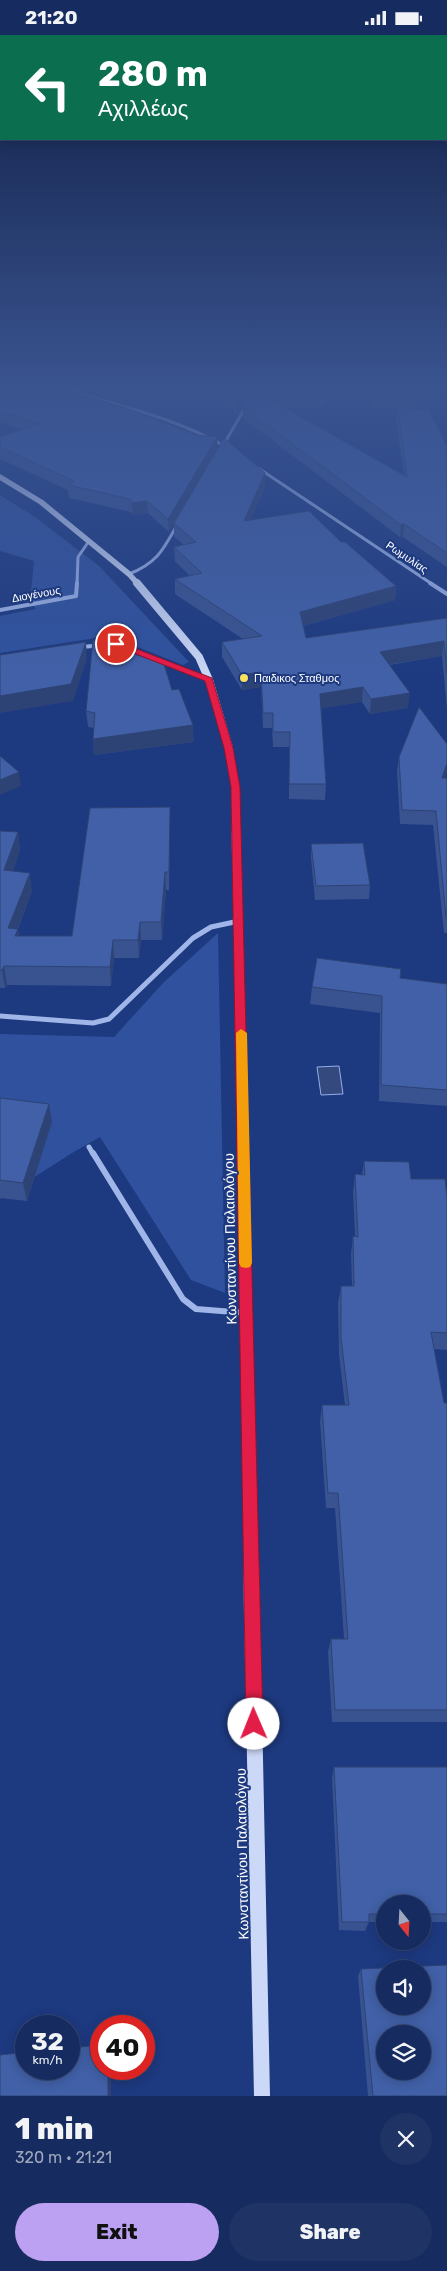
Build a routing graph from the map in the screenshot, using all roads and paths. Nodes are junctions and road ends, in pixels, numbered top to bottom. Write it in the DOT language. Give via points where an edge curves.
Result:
graph roads {
  1 [pos="13,485"];
  2 [pos="283,485"];
  3 [pos="181,519"];
  4 [pos="89,541"];
  5 [pos="129,574"];
  6 [pos="447,594"];
  7 [pos="0,610"];
  8 [pos="77,648"];
  9 [pos="209,680"];
  10 [pos="239,921"];
  11 [pos="0,1016"];
  12 [pos="89,1147"];
  13 [pos="247,1313"];
  14 [pos="262,2096"];
  1 -- 4 [label="street, Κωνσταντίνου Παλαιολόγου" via="41,502"];
  2 -- 6 [label="street, Ρωμυλίας"];
  3 -- 5 [label="street" via="157,559 147,569"];
  4 -- 5 [label="street, Κωνσταντίνου Παλαιολόγου"];
  4 -- 7 [label="street, Διογένους" via="78,557 76,596"];
  5 -- 9 [label="street, Κωνσταντίνου Παλαιολόγου" via="180,631 199,657"];
  8 -- 9 [label="street" via="116,644"];
  9 -- 10 [label="street, Κωνσταντίνου Παλαιολόγου" via="235,787"];
  10 -- 11 [label="street" via="211,927 193,938 109,1019 93,1023"];
  10 -- 13 [label="street, Κωνσταντίνου Παλαιολόγου"];
  12 -- 13 [label="street" via="183,1299 196,1309"];
  13 -- 14 [label="street, Κωνσταντίνου Παλαιολόγου"];
}
